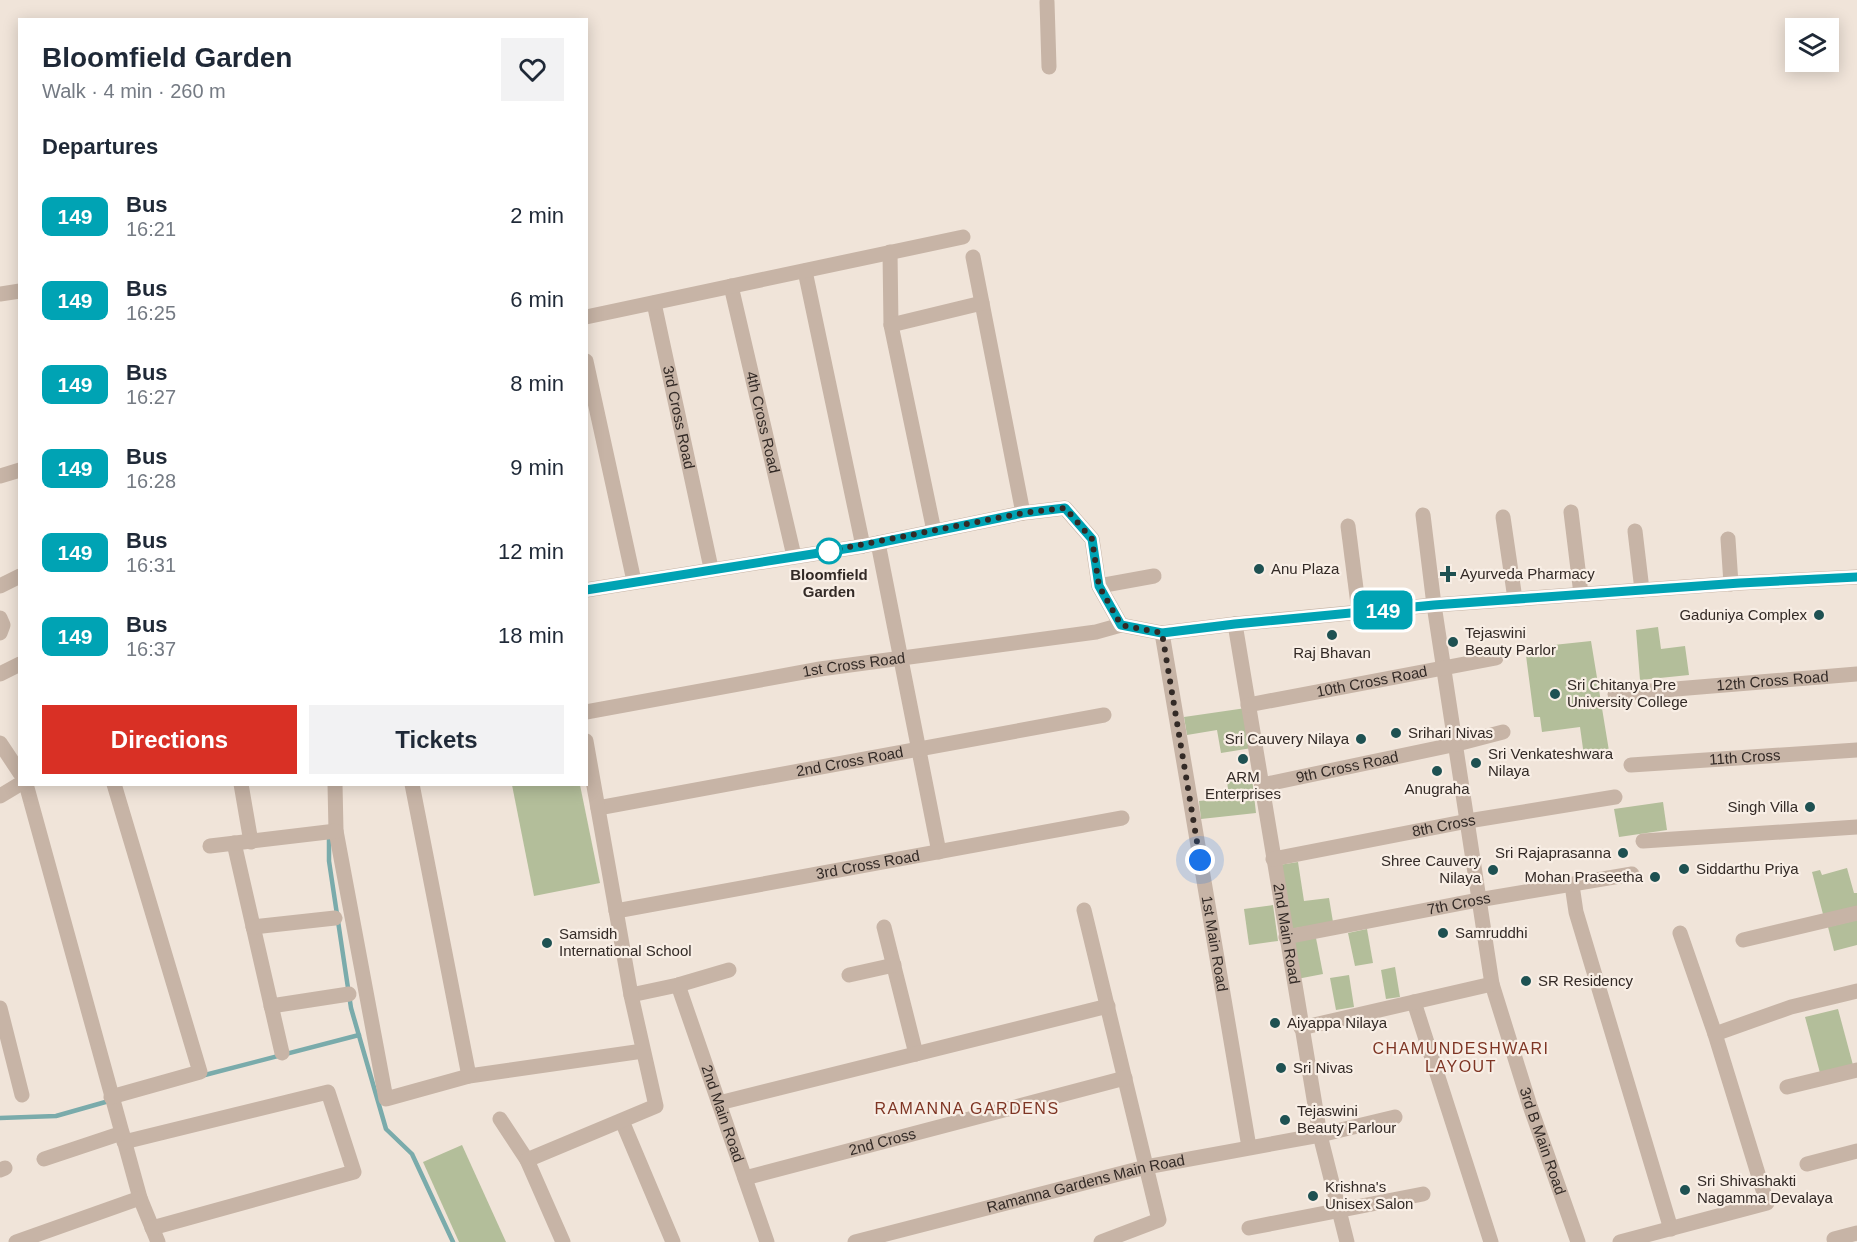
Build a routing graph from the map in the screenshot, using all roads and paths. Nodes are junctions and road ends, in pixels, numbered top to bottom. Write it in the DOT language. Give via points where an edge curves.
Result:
graph roads {
  1 [pos="1047,2"];
  2 [pos="1049,67"];
  3 [pos="963,237"];
  4 [pos="890,252"];
  5 [pos="973,257"];
  6 [pos="805,271"];
  7 [pos="731,286"];
  8 [pos="18,291"];
  9 [pos="0,294"];
  10 [pos="654,303"];
  11 [pos="982,303"];
  12 [pos="588,317"];
  13 [pos="891,325"];
  14 [pos="588,370"];
  15 [pos="18,471"];
  16 [pos="0,476"];
  17 [pos="1571,512"];
  18 [pos="1023,513"];
  19 [pos="1423,515"];
  20 [pos="1503,517"];
  21 [pos="1348,526"];
  22 [pos="934,531"];
  23 [pos="1635,531"];
  24 [pos="1728,539"];
  25 [pos="879,543"];
  26 [pos="863,546"];
  27 [pos="794,556"];
  28 [pos="711,568"];
  29 [pos="1154,576"];
  30 [pos="18,577"];
  31 [pos="1857,577"];
  32 [pos="634,581"];
  33 [pos="1731,584"];
  34 [pos="0,586"];
  35 [pos="1099,586"];
  36 [pos="588,590"];
  37 [pos="1642,590"];
  38 [pos="1581,594"];
  39 [pos="1515,599"];
  40 [pos="1434,605"];
  41 [pos="1359,612"];
  42 [pos="0,618"];
  43 [pos="1235,624"];
  44 [pos="1121,625"];
  45 [pos="0,633"];
  46 [pos="1162,633"];
  47 [pos="901,657"];
  48 [pos="1496,658"];
  49 [pos="18,665"];
  50 [pos="1445,667"];
  51 [pos="0,674"];
  52 [pos="1857,674"];
  53 [pos="1615,694"];
  54 [pos="1248,705"];
  55 [pos="588,712"];
  56 [pos="1104,715"];
  57 [pos="1503,732"];
  58 [pos="0,743"];
  59 [pos="1457,744"];
  60 [pos="919,748"];
  61 [pos="1857,750"];
  62 [pos="588,752"];
  63 [pos="1631,765"];
  64 [pos="18,770"];
  65 [pos="18,785"];
  66 [pos="1262,785"];
  67 [pos="27,786"];
  68 [pos="115,786"];
  69 [pos="241,786"];
  70 [pos="335,786"];
  71 [pos="412,786"];
  72 [pos="0,796"];
  73 [pos="1615,797"];
  74 [pos="598,808"];
  75 [pos="1122,818"];
  76 [pos="1468,821"];
  77 [pos="1857,827"];
  78 [pos="336,831"];
  79 [pos="1643,841"];
  80 [pos="251,842"];
  81 [pos="234,843"];
  82 [pos="210,846"];
  83 [pos="939,852"];
  84 [pos="1274,859"];
  85 [pos="1632,874"];
  86 [pos="1572,885"];
  87 [pos="1478,900"];
  88 [pos="1084,910"];
  89 [pos="616,912"];
  90 [pos="1857,913"];
  91 [pos="335,918"];
  92 [pos="253,927"];
  93 [pos="884,927"];
  94 [pos="1680,933"];
  95 [pos="1286,937"];
  96 [pos="1743,940"];
  97 [pos="894,965"];
  98 [pos="729,970"];
  99 [pos="849,975"];
  100 [pos="1492,984"];
  101 [pos="678,986"];
  102 [pos="1857,991"];
  103 [pos="349,994"];
  104 [pos="631,995"];
  105 [pos="1414,1002"];
  106 [pos="271,1006"];
  107 [pos="1107,1006"];
  108 [pos="0,1008"];
  109 [pos="1301,1028"];
  110 [pos="1715,1034"];
  111 [pos="643,1051"];
  112 [pos="282,1053"];
  113 [pos="916,1054"];
  114 [pos="1857,1070"];
  115 [pos="469,1076"];
  116 [pos="1125,1078"];
  117 [pos="1787,1087"];
  118 [pos="22,1095"];
  119 [pos="111,1097"];
  120 [pos="719,1103"];
  121 [pos="1395,1117"];
  122 [pos="500,1119"];
  123 [pos="622,1120"];
  124 [pos="1320,1136"];
  125 [pos="123,1137"];
  126 [pos="1249,1147"];
  127 [pos="1857,1150"];
  128 [pos="44,1159"];
  129 [pos="527,1160"];
  130 [pos="1807,1164"];
  131 [pos="1146,1167"];
  132 [pos="745,1179"];
  133 [pos="1423,1194"];
  134 [pos="140,1198"];
  135 [pos="1339,1211"];
  136 [pos="1249,1228"];
  137 [pos="1671,1229"];
  138 [pos="1857,1233"];
  139 [pos="155,1235"];
  140 [pos="1834,1239"];
  141 [pos="16,1242"];
  142 [pos="563,1242"];
  143 [pos="673,1242"];
  144 [pos="767,1242"];
  145 [pos="855,1242"];
  146 [pos="1101,1242"];
  147 [pos="1347,1242"];
  148 [pos="1491,1242"];
  149 [pos="1578,1242"];
  150 [pos="1620,1242"];
  1 -- 2 [label="street"];
  3 -- 4 [label="street"];
  4 -- 6 [label="street"];
  4 -- 13 [label="street"];
  5 -- 11 [label="street"];
  6 -- 7 [label="street"];
  6 -- 26 [label="street"];
  7 -- 10 [label="street"];
  7 -- 27 [label="street, 4th Cross Road"];
  8 -- 9 [label="street"];
  10 -- 12 [label="street"];
  10 -- 28 [label="street, 3rd Cross Road"];
  11 -- 13 [label="street"];
  11 -- 18 [label="street"];
  13 -- 22 [label="street"];
  14 -- 32 [label="street"];
  15 -- 16 [label="street"];
  17 -- 38 [label="street"];
  18 -- 22 [label="street"];
  18 -- 35 [label="street" via="1065,508 1092,539"];
  19 -- 40 [label="street, 3rd B Main Road"];
  20 -- 39 [label="street"];
  21 -- 41 [label="street"];
  22 -- 25 [label="street"];
  23 -- 37 [label="street"];
  24 -- 33 [label="street"];
  25 -- 26 [label="street"];
  25 -- 47 [label="street"];
  26 -- 27 [label="street"];
  27 -- 28 [label="street"];
  28 -- 32 [label="street"];
  29 -- 35 [label="street"];
  30 -- 34 [label="street"];
  31 -- 33 [label="street"];
  32 -- 36 [label="street"];
  33 -- 37 [label="street"];
  35 -- 44 [label="street"];
  37 -- 38 [label="street"];
  38 -- 39 [label="street"];
  39 -- 40 [label="street"];
  40 -- 41 [label="street"];
  40 -- 50 [label="street, 3rd B Main Road"];
  41 -- 43 [label="street"];
  42 -- 45 [label="street"];
  43 -- 46 [label="street"];
  43 -- 54 [label="street, 2nd Main Road"];
  44 -- 46 [label="street"];
  44 -- 47 [label="street, 1st Cross Road" via="1096,632"];
  46 -- 126 [label="street, 1st Main Road"];
  47 -- 55 [label="street, 1st Cross Road"];
  47 -- 60 [label="street"];
  48 -- 50 [label="street, 10th Cross Road"];
  49 -- 51 [label="street"];
  50 -- 54 [label="street, 10th Cross Road"];
  50 -- 59 [label="street, 3rd B Main Road"];
  52 -- 53 [label="street, 12th Cross Road"];
  54 -- 66 [label="street, 2nd Main Road"];
  56 -- 60 [label="street, 2nd Cross Road"];
  57 -- 59 [label="street, 9th Cross Road"];
  58 -- 64 [label="street"];
  59 -- 66 [label="street, 9th Cross Road"];
  59 -- 76 [label="street, 3rd B Main Road"];
  60 -- 74 [label="street, 2nd Cross Road"];
  60 -- 83 [label="street"];
  61 -- 63 [label="street, 11th Cross"];
  62 -- 74 [label="street"];
  65 -- 72 [label="street"];
  66 -- 84 [label="street, 2nd Main Road"];
  67 -- 119 [label="street"];
  68 -- 119 [label="street" via="200,1072"];
  69 -- 80 [label="street"];
  70 -- 78 [label="street"];
  71 -- 115 [label="street"];
  73 -- 76 [label="street, 8th Cross"];
  74 -- 89 [label="street"];
  75 -- 83 [label="street, 3rd Cross Road"];
  76 -- 84 [label="street, 8th Cross"];
  76 -- 87 [label="street, 3rd B Main Road"];
  77 -- 79 [label="street"];
  78 -- 80 [label="street"];
  78 -- 115 [label="street" via="386,1099"];
  80 -- 81 [label="street"];
  81 -- 82 [label="street"];
  81 -- 92 [label="street"];
  83 -- 89 [label="street, 3rd Cross Road"];
  84 -- 95 [label="street, 2nd Main Road"];
  85 -- 86 [label="street, 7th Cross"];
  86 -- 87 [label="street, 7th Cross"];
  86 -- 137 [label="street" via="1576,912"];
  87 -- 95 [label="street, 7th Cross"];
  87 -- 100 [label="street, 3rd B Main Road"];
  88 -- 107 [label="street"];
  89 -- 104 [label="street"];
  90 -- 96 [label="street"];
  91 -- 92 [label="street"];
  92 -- 106 [label="street"];
  93 -- 97 [label="street"];
  94 -- 110 [label="street"];
  95 -- 109 [label="street, 2nd Main Road"];
  97 -- 99 [label="street"];
  97 -- 113 [label="street"];
  98 -- 101 [label="street"];
  100 -- 105 [label="street"];
  100 -- 149 [label="street, 3rd B Main Road"];
  101 -- 104 [label="street"];
  101 -- 120 [label="street, 2nd Main Road"];
  102 -- 110 [label="street" via="1791,1007"];
  103 -- 106 [label="street"];
  104 -- 111 [label="street"];
  105 -- 109 [label="street"];
  105 -- 148 [label="street"];
  106 -- 112 [label="street"];
  107 -- 113 [label="street"];
  107 -- 116 [label="street"];
  108 -- 118 [label="street"];
  109 -- 124 [label="street, 2nd Main Road"];
  110 -- 137 [label="street" via="1767,1203"];
  111 -- 115 [label="street"];
  111 -- 123 [label="street" via="656,1106"];
  113 -- 120 [label="street"];
  114 -- 117 [label="street"];
  116 -- 131 [label="street"];
  116 -- 132 [label="street, 2nd Cross"];
  119 -- 125 [label="street"];
  120 -- 132 [label="street, 2nd Main Road"];
  121 -- 124 [label="street, Ramanna Gardens Main Road"];
  122 -- 129 [label="street"];
  123 -- 129 [label="street"];
  123 -- 143 [label="street"];
  124 -- 126 [label="street, Ramanna Gardens Main Road"];
  124 -- 135 [label="street, 2nd Main Road"];
  125 -- 128 [label="street"];
  125 -- 134 [label="street"];
  125 -- 139 [label="street" via="327,1092 354,1172"];
  126 -- 131 [label="street, Ramanna Gardens Main Road"];
  127 -- 130 [label="street"];
  129 -- 142 [label="street"];
  131 -- 145 [label="street, Ramanna Gardens Main Road"];
  131 -- 146 [label="street" via="1159,1220"];
  132 -- 144 [label="street, 2nd Main Road"];
  133 -- 135 [label="street"];
  134 -- 139 [label="street"];
  134 -- 141 [label="street"];
  135 -- 136 [label="street"];
  135 -- 147 [label="street, 2nd Main Road"];
  137 -- 150 [label="street"];
  138 -- 140 [label="street"];
}
